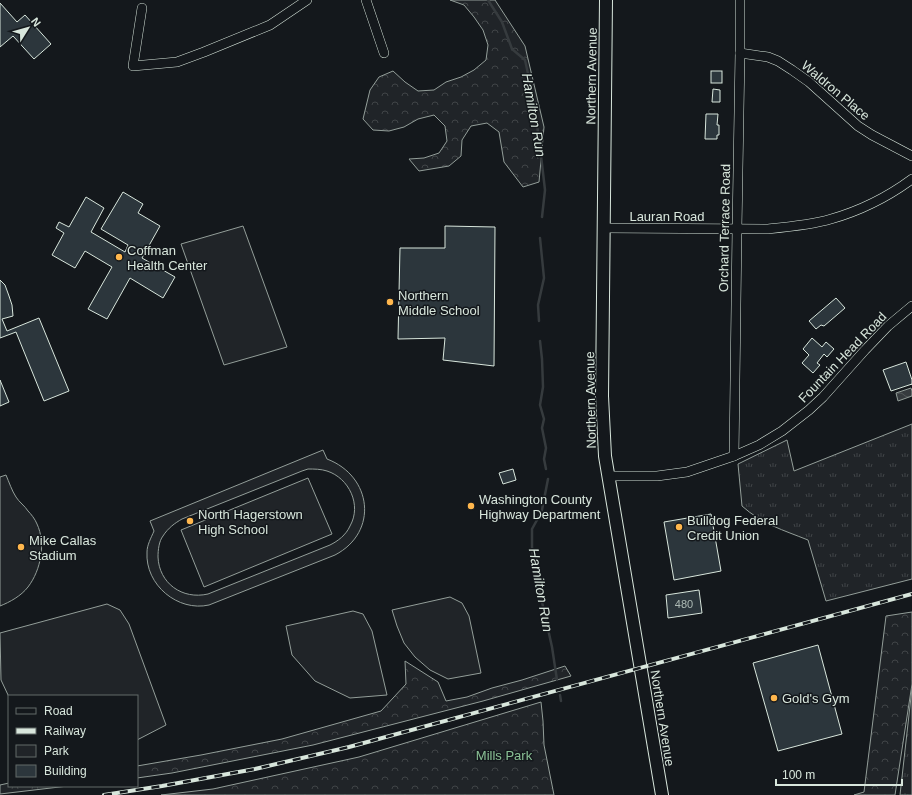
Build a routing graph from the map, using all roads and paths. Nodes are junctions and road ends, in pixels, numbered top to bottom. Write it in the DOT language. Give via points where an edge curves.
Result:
graph roads {
  1 [pos="307,0"];
  2 [pos="366,0"];
  3 [pos="606,0"];
  4 [pos="740,0"];
  5 [pos="142,8"];
  6 [pos="384,53"];
  7 [pos="740,53"];
  8 [pos="912,156"];
  9 [pos="912,179"];
  10 [pos="603,228"];
  11 [pos="737,229"];
  12 [pos="912,306"];
  13 [pos="734,456"];
  14 [pos="608,476"];
  15 [pos="662,795"];
  1 -- 5 [label="street" via="270,25 204,52 177,62 133,66"];
  2 -- 6 [label="street"];
  3 -- 10 [label="main road, Northern Avenue"];
  4 -- 7 [label="street, Orchard Terrace Road"];
  7 -- 8 [label="street, Waldron Place" via="768,57 783,64 809,82 858,126"];
  7 -- 11 [label="street, Orchard Terrace Road"];
  9 -- 11 [label="street, Lauran Road" via="858,209 831,219 789,227"];
  10 -- 11 [label="street, Lauran Road"];
  10 -- 14 [label="main road, Northern Avenue" via="602,396"];
  11 -- 13 [label="street, Orchard Terrace Road"];
  12 -- 13 [label="street, Fountain Head Road" via="888,326 809,410 759,445"];
  13 -- 14 [label="street, Fountain Head Road" via="688,472 657,476"];
  14 -- 15 [label="main road, Northern Avenue"];
}
